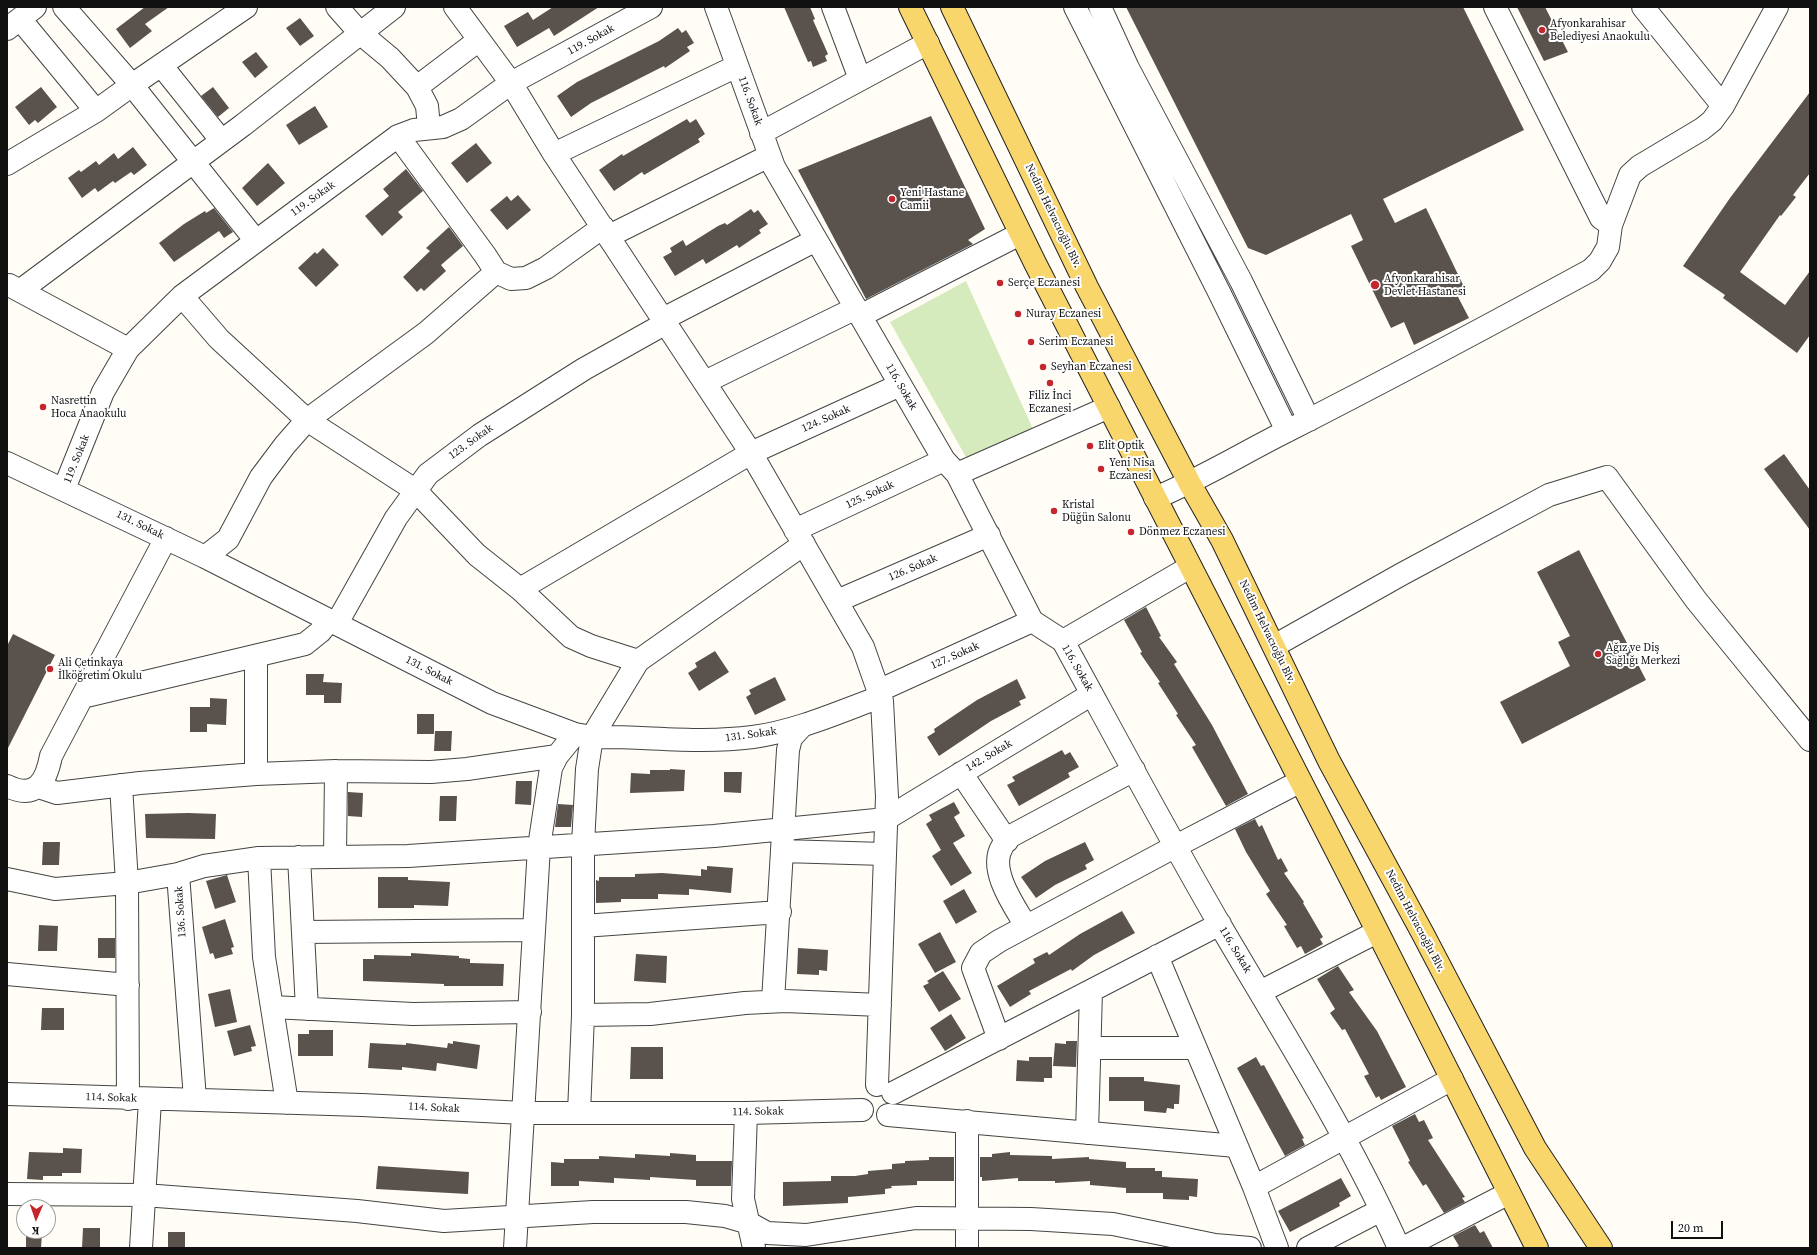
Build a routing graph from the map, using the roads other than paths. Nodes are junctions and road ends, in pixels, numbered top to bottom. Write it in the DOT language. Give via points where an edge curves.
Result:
graph roads {
  1 [pos="64,7"];
  2 [pos="246,7"];
  3 [pos="337,7"];
  4 [pos="394,7"];
  5 [pos="651,7"];
  6 [pos="716,7"];
  7 [pos="833,7"];
  8 [pos="910,7"];
  9 [pos="952,7"];
  10 [pos="1075,7"];
  11 [pos="1100,7"];
  12 [pos="1495,7"];
  13 [pos="1643,7"];
  14 [pos="1777,7"];
  15 [pos="457,8"];
  16 [pos="21,18"];
  17 [pos="360,33"];
  18 [pos="479,40"];
  19 [pos="928,43"];
  20 [pos="161,65"];
  21 [pos="737,66"];
  22 [pos="860,79"];
  23 [pos="511,83"];
  24 [pos="132,85"];
  25 [pos="417,87"];
  26 [pos="1723,106"];
  27 [pos="96,111"];
  28 [pos="429,127"];
  29 [pos="761,132"];
  30 [pos="398,136"];
  31 [pos="221,140"];
  32 [pos="554,154"];
  33 [pos="769,156"];
  34 [pos="194,161"];
  35 [pos="7,164"];
  36 [pos="1610,225"];
  37 [pos="606,232"];
  38 [pos="1020,234"];
  39 [pos="256,240"];
  40 [pos="816,240"];
  41 [pos="496,272"];
  42 [pos="14,287"];
  43 [pos="182,296"];
  44 [pos="858,312"];
  45 [pos="665,321"];
  46 [pos="128,349"];
  47 [pos="705,382"];
  48 [pos="900,386"];
  49 [pos="1109,407"];
  50 [pos="1306,414"];
  51 [pos="307,420"];
  52 [pos="1285,425"];
  53 [pos="751,453"];
  54 [pos="7,462"];
  55 [pos="950,467"];
  56 [pos="1186,477"];
  57 [pos="64,489"];
  58 [pos="415,490"];
  59 [pos="1152,492"];
  60 [pos="989,536"];
  61 [pos="800,537"];
  62 [pos="166,538"];
  63 [pos="204,557"];
  64 [pos="1190,567"];
  65 [pos="520,589"];
  66 [pos="837,601"];
  67 [pos="334,621"];
  68 [pos="1032,621"];
  69 [pos="1063,642"];
  70 [pos="1274,646"];
  71 [pos="256,656"];
  72 [pos="638,661"];
  73 [pos="879,694"];
  74 [pos="1092,694"];
  75 [pos="82,696"];
  76 [pos="802,726"];
  77 [pos="583,735"];
  78 [pos="1810,740"];
  79 [pos="558,756"];
  80 [pos="1134,770"];
  81 [pos="336,771"];
  82 [pos="961,773"];
  83 [pos="256,774"];
  84 [pos="1299,782"];
  85 [pos="121,785"];
  86 [pos="7,786"];
  87 [pos="39,787"];
  88 [pos="886,818"];
  89 [pos="785,828"];
  90 [pos="1007,841"];
  91 [pos="583,844"];
  92 [pos="1176,846"];
  93 [pos="539,847"];
  94 [pos="784,851"];
  95 [pos="884,854"];
  96 [pos="299,857"];
  97 [pos="335,857"];
  98 [pos="259,858"];
  99 [pos="178,874"];
  100 [pos="7,879"];
  101 [pos="127,883"];
  102 [pos="780,912"];
  103 [pos="1220,924"];
  104 [pos="583,926"];
  105 [pos="1026,926"];
  106 [pos="534,930"];
  107 [pos="303,932"];
  108 [pos="1378,932"];
  109 [pos="1157,956"];
  110 [pos="7,974"];
  111 [pos="128,985"];
  112 [pos="1091,991"];
  113 [pos="1260,992"];
  114 [pos="773,1001"];
  115 [pos="880,1005"];
  116 [pos="272,1007"];
  117 [pos="307,1009"];
  118 [pos="530,1012"];
  119 [pos="583,1015"];
  120 [pos="1000,1039"];
  121 [pos="1090,1048"];
  122 [pos="1195,1048"];
  123 [pos="1452,1079"];
  124 [pos="885,1089"];
  125 [pos="7,1094"];
  126 [pos="128,1099"];
  127 [pos="195,1099"];
  128 [pos="150,1100"];
  129 [pos="287,1103"];
  130 [pos="862,1110"];
  131 [pos="524,1113"];
  132 [pos="579,1113"];
  133 [pos="746,1113"];
  134 [pos="888,1115"];
  135 [pos="967,1121"];
  136 [pos="1088,1133"];
  137 [pos="1344,1140"];
  138 [pos="1236,1146"];
  139 [pos="1254,1187"];
  140 [pos="1509,1193"];
  141 [pos="7,1194"];
  142 [pos="144,1194"];
  143 [pos="1381,1210"];
  144 [pos="518,1217"];
  145 [pos="967,1217"];
  146 [pos="749,1223"];
  147 [pos="141,1248"];
  148 [pos="515,1248"];
  149 [pos="754,1248"];
  150 [pos="966,1248"];
  151 [pos="1250,1248"];
  152 [pos="1277,1248"];
  153 [pos="1308,1248"];
  154 [pos="1399,1248"];
  155 [pos="1403,1248"];
  156 [pos="1537,1248"];
  157 [pos="1600,1248"];
  1 -- 24 [label="street"];
  2 -- 20 [label="street"];
  3 -- 17 [label="street"];
  4 -- 17 [label="street"];
  5 -- 23 [label="street, 119. Sokak"];
  6 -- 21 [label="street, 116. Sokak"];
  7 -- 22 [label="street"];
  8 -- 19 [label="main road"];
  9 -- 56 [label="main road, Nedim Helvacıoğlu Blv." via="1087,287"];
  10 -- 52 [label="street"];
  11 -- 50 [label="street" via="1128,68 1242,281"];
  12 -- 36 [label="street" via="1601,218"];
  13 -- 26 [label="street"];
  14 -- 26 [label="street"];
  15 -- 18 [label="street"];
  16 -- 27 [label="street"];
  17 -- 25 [label="street" via="390,58"];
  17 -- 31 [label="street"];
  18 -- 23 [label="street"];
  18 -- 25 [label="street"];
  19 -- 22 [label="street"];
  19 -- 38 [label="main road"];
  20 -- 24 [label="street"];
  20 -- 31 [label="street"];
  21 -- 29 [label="street, 116. Sokak"];
  21 -- 32 [label="street"];
  22 -- 29 [label="street"];
  23 -- 28 [label="street, 119. Sokak" via="461,119 443,127"];
  23 -- 32 [label="street"];
  24 -- 27 [label="street"];
  24 -- 34 [label="street"];
  25 -- 28 [label="street" via="427,106"];
  26 -- 36 [label="street" via="1702,129 1640,166 1630,175"];
  27 -- 35 [label="street"];
  28 -- 30 [label="street, 119. Sokak"];
  29 -- 33 [label="street, 116. Sokak"];
  30 -- 39 [label="street, 119. Sokak"];
  30 -- 41 [label="street"];
  31 -- 34 [label="street"];
  32 -- 37 [label="street"];
  33 -- 37 [label="street"];
  33 -- 40 [label="street, 116. Sokak"];
  34 -- 39 [label="street"];
  34 -- 42 [label="street"];
  36 -- 50 [label="street" via="1608,247 1591,270 1490,325"];
  37 -- 41 [label="street" via="526,278 511,279"];
  37 -- 45 [label="street"];
  38 -- 44 [label="street"];
  38 -- 49 [label="main road"];
  39 -- 43 [label="street, 119. Sokak"];
  40 -- 44 [label="street, 116. Sokak"];
  40 -- 45 [label="street, 123. Sokak"];
  41 -- 51 [label="street" via="426,334"];
  42 -- 46 [label="street"];
  43 -- 46 [label="street, 119. Sokak"];
  43 -- 51 [label="street" via="219,339"];
  44 -- 47 [label="street"];
  44 -- 48 [label="street, 116. Sokak"];
  45 -- 47 [label="street"];
  45 -- 58 [label="street, 123. Sokak" via="480,435 428,474"];
  46 -- 57 [label="street, 119. Sokak" via="103,392"];
  47 -- 53 [label="street"];
  48 -- 53 [label="street, 124. Sokak"];
  48 -- 55 [label="street, 116. Sokak"];
  49 -- 55 [label="street, 125. Sokak"];
  49 -- 59 [label="main road"];
  50 -- 52 [label="street"];
  51 -- 58 [label="street"];
  51 -- 63 [label="street" via="261,477 228,540"];
  52 -- 56 [label="street"];
  53 -- 61 [label="street"];
  53 -- 65 [label="street, 124. Sokak"];
  54 -- 57 [label="street, 131. Sokak"];
  55 -- 60 [label="street, 116. Sokak"];
  55 -- 61 [label="street, 125. Sokak"];
  56 -- 59 [label="street"];
  56 -- 70 [label="main road, Nedim Helvacıoğlu Blv." via="1222,540"];
  57 -- 62 [label="street, 131. Sokak"];
  58 -- 65 [label="street" via="477,555"];
  58 -- 67 [label="street, 123. Sokak"];
  59 -- 64 [label="main road"];
  60 -- 66 [label="street, 126. Sokak"];
  60 -- 68 [label="street, 116. Sokak"];
  61 -- 66 [label="street"];
  61 -- 72 [label="street, 125. Sokak"];
  62 -- 63 [label="street, 131. Sokak"];
  62 -- 75 [label="street"];
  63 -- 67 [label="street, 131. Sokak"];
  64 -- 69 [label="street"];
  64 -- 84 [label="main road"];
  65 -- 72 [label="street" via="571,637"];
  66 -- 73 [label="street" via="863,647"];
  67 -- 71 [label="street, 123. Sokak" via="305,644"];
  67 -- 77 [label="street, 131. Sokak" via="492,703"];
  68 -- 69 [label="street, 116. Sokak"];
  68 -- 73 [label="street, 127. Sokak"];
  69 -- 74 [label="street, 116. Sokak"];
  70 -- 78 [label="street" via="1549,495 1607,477 1696,600"];
  70 -- 157 [label="main road, Nedim Helvacıoğlu Blv." via="1329,761 1535,1148"];
  71 -- 75 [label="street, 123. Sokak"];
  71 -- 83 [label="street"];
  72 -- 77 [label="street"];
  73 -- 76 [label="street, 131. Sokak"];
  73 -- 88 [label="street" via="887,797"];
  74 -- 80 [label="street, 116. Sokak"];
  74 -- 82 [label="street, 142. Sokak"];
  75 -- 87 [label="street" via="51,756 47,773"];
  76 -- 77 [label="street, 131. Sokak" via="754,737 699,741"];
  76 -- 89 [label="street" via="791,738 788,750"];
  77 -- 79 [label="street"];
  77 -- 91 [label="street" via="588,769"];
  79 -- 81 [label="street" via="431,772"];
  79 -- 93 [label="street" via="551,768"];
  80 -- 90 [label="street" via="1009,837"];
  80 -- 92 [label="street, 116. Sokak"];
  81 -- 83 [label="street"];
  81 -- 97 [label="street"];
  82 -- 88 [label="street, 142. Sokak"];
  82 -- 90 [label="street"];
  83 -- 85 [label="street"];
  84 -- 92 [label="street"];
  84 -- 108 [label="main road"];
  85 -- 87 [label="street" via="57,793"];
  85 -- 101 [label="street"];
  86 -- 87 [label="street" via="14,790 29,791"];
  88 -- 89 [label="street"];
  88 -- 95 [label="street"];
  89 -- 91 [label="street" via="714,836"];
  89 -- 94 [label="street"];
  90 -- 105 [label="street" via="1001,848 998,867 1004,888"];
  91 -- 93 [label="street"];
  91 -- 104 [label="street"];
  92 -- 103 [label="street, 116. Sokak"];
  92 -- 105 [label="street"];
  93 -- 97 [label="street" via="408,856"];
  93 -- 106 [label="street"];
  94 -- 95 [label="street"];
  94 -- 102 [label="street"];
  95 -- 115 [label="street"];
  96 -- 97 [label="street"];
  96 -- 98 [label="street"];
  96 -- 107 [label="street"];
  98 -- 99 [label="street" via="204,866"];
  98 -- 116 [label="street" via="262,937"];
  99 -- 101 [label="street, 136. Sokak"];
  99 -- 127 [label="street, 136. Sokak"];
  100 -- 101 [label="street, 136. Sokak" via="55,889"];
  101 -- 111 [label="street"];
  102 -- 104 [label="street"];
  102 -- 114 [label="street"];
  103 -- 109 [label="street"];
  103 -- 113 [label="street, 116. Sokak"];
  104 -- 119 [label="street"];
  105 -- 120 [label="street" via="981,953 973,968"];
  106 -- 107 [label="street"];
  106 -- 118 [label="street"];
  107 -- 117 [label="street"];
  108 -- 113 [label="street"];
  108 -- 123 [label="main road"];
  109 -- 112 [label="street"];
  109 -- 122 [label="street"];
  110 -- 111 [label="street"];
  111 -- 126 [label="street"];
  112 -- 120 [label="street"];
  112 -- 121 [label="street"];
  113 -- 137 [label="street, 116. Sokak"];
  114 -- 115 [label="street"];
  114 -- 119 [label="street" via="650,1014"];
  115 -- 124 [label="street"];
  116 -- 117 [label="street"];
  116 -- 129 [label="street"];
  117 -- 118 [label="street" via="413,1014"];
  118 -- 131 [label="street"];
  119 -- 132 [label="street"];
  120 -- 124 [label="street"];
  121 -- 122 [label="street"];
  121 -- 136 [label="street"];
  122 -- 138 [label="street"];
  123 -- 137 [label="street"];
  123 -- 140 [label="main road"];
  124 -- 130 [label="street" via="872,1084 860,1093"];
  124 -- 134 [label="street" via="895,1105 893,1112"];
  125 -- 126 [label="street, 114. Sokak"];
  126 -- 128 [label="street, 114. Sokak"];
  127 -- 128 [label="street, 114. Sokak"];
  127 -- 129 [label="street, 114. Sokak"];
  128 -- 142 [label="street"];
  129 -- 131 [label="street, 114. Sokak"];
  130 -- 133 [label="street, 114. Sokak"];
  130 -- 134 [label="street" via="870,1116 879,1118"];
  131 -- 132 [label="street, 114. Sokak"];
  131 -- 144 [label="street"];
  132 -- 133 [label="street, 114. Sokak"];
  133 -- 146 [label="street" via="743,1199"];
  134 -- 135 [label="street"];
  135 -- 136 [label="street"];
  135 -- 145 [label="street"];
  136 -- 138 [label="street"];
  137 -- 139 [label="street"];
  137 -- 143 [label="street, 116. Sokak"];
  138 -- 139 [label="street"];
  139 -- 152 [label="street"];
  140 -- 155 [label="street"];
  140 -- 156 [label="main road"];
  141 -- 142 [label="street"];
  142 -- 144 [label="street" via="444,1220"];
  142 -- 147 [label="street"];
  143 -- 153 [label="street"];
  143 -- 154 [label="street, 116. Sokak"];
  144 -- 146 [label="street" via="632,1211 686,1212 725,1216"];
  144 -- 148 [label="street"];
  145 -- 146 [label="street" via="916,1218 806,1235 766,1233"];
  145 -- 150 [label="street"];
  145 -- 151 [label="street" via="1113,1224 1216,1245"];
  146 -- 149 [label="street"];
}
